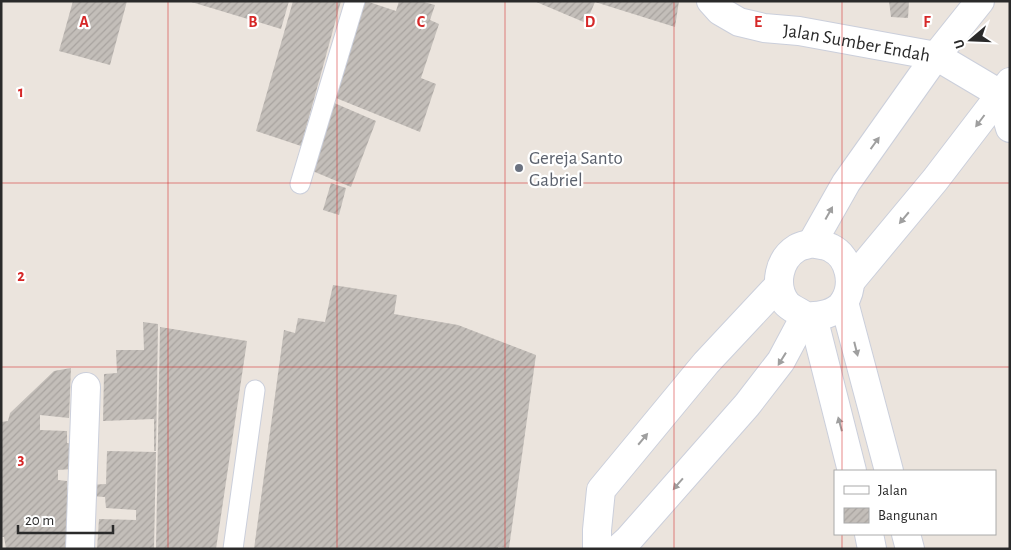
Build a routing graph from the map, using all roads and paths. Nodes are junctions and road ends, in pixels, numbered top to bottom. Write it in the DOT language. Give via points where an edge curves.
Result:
graph roads {
  1 [pos="354,1"];
  2 [pos="711,1"];
  3 [pos="980,1"];
  4 [pos="936,56"];
  5 [pos="1007,89"];
  6 [pos="1010,128"];
  7 [pos="300,184"];
  8 [pos="812,243"];
  9 [pos="779,286"];
  10 [pos="847,291"];
  11 [pos="809,316"];
  12 [pos="86,387"];
  13 [pos="256,390"];
  14 [pos="852,470"];
  15 [pos="889,470"];
  16 [pos="601,490"];
  17 [pos="868,535"];
  18 [pos="906,535"];
  19 [pos="626,546"];
  20 [pos="80,549"];
  21 [pos="233,549"];
  22 [pos="597,549"];
  23 [pos="872,549"];
  24 [pos="910,549"];
  1 -- 7 [label="lane"];
  2 -- 4 [label="street, Jalan Sumber Endah" via="720,11 739,22"];
  3 -- 4 [label="street"];
  4 -- 5 [label="street, Jalan Sumber Endah"];
  8 -- 4 [label="street, one-way" via="846,183"];
  5 -- 6 [label="street"];
  5 -- 10 [label="street, one-way"];
  8 -- 9 [label="street" via="798,247 786,257 780,270"];
  8 -- 10 [label="street" via="832,248 846,262"];
  9 -- 11 [label="street" via="786,303"];
  16 -- 9 [label="street, one-way" via="706,363"];
  10 -- 11 [label="street" via="830,313"];
  10 -- 15 [label="street, one-way"];
  14 -- 11 [label="street, one-way"];
  11 -- 19 [label="street, one-way" via="753,398"];
  12 -- 20 [label="street"];
  13 -- 21 [label="lane"];
  16 -- 19 [label="street"];
  16 -- 22 [label="street"];
  17 -- 23 [label="street"];
  18 -- 24 [label="street"];
}
